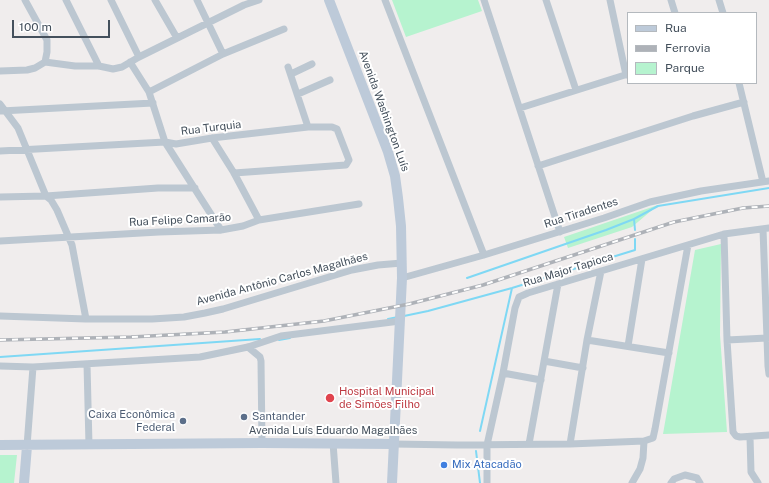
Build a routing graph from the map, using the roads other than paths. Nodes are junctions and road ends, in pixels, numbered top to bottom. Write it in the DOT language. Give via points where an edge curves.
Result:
graph roads {
  1 [pos="66,0"];
  2 [pos="111,0"];
  3 [pos="155,0"];
  4 [pos="197,0"];
  5 [pos="259,0"];
  6 [pos="329,0"];
  7 [pos="385,0"];
  8 [pos="484,0"];
  9 [pos="546,0"];
  10 [pos="610,0"];
  11 [pos="671,0"];
  12 [pos="719,0"];
  13 [pos="28,1"];
  14 [pos="243,2"];
  15 [pos="675,12"];
  16 [pos="723,12"];
  17 [pos="208,23"];
  18 [pos="284,29"];
  19 [pos="177,38"];
  20 [pos="224,54"];
  21 [pos="139,57"];
  22 [pos="45,62"];
  23 [pos="130,62"];
  24 [pos="312,64"];
  25 [pos="99,66"];
  26 [pos="0,71"];
  27 [pos="627,75"];
  28 [pos="330,80"];
  29 [pos="739,84"];
  30 [pos="576,90"];
  31 [pos="149,92"];
  32 [pos="298,94"];
  33 [pos="744,102"];
  34 [pos="153,103"];
  35 [pos="0,104"];
  36 [pos="520,108"];
  37 [pos="2,111"];
  38 [pos="308,127"];
  39 [pos="212,138"];
  40 [pos="165,142"];
  41 [pos="28,149"];
  42 [pos="0,151"];
  43 [pos="538,166"];
  44 [pos="234,172"];
  45 [pos="766,182"];
  46 [pos="195,188"];
  47 [pos="46,196"];
  48 [pos="0,197"];
  49 [pos="359,204"];
  50 [pos="259,220"];
  51 [pos="766,229"];
  52 [pos="221,230"];
  53 [pos="560,232"];
  54 [pos="724,234"];
  55 [pos="68,238"];
  56 [pos="0,241"];
  57 [pos="688,245"];
  58 [pos="484,255"];
  59 [pos="642,259"];
  60 [pos="402,263"];
  61 [pos="601,272"];
  62 [pos="402,278"];
  63 [pos="558,284"];
  64 [pos="400,314"];
  65 [pos="0,316"];
  66 [pos="86,319"];
  67 [pos="767,338"];
  68 [pos="587,340"];
  69 [pos="727,340"];
  70 [pos="628,346"];
  71 [pos="248,347"];
  72 [pos="669,353"];
  73 [pos="544,361"];
  74 [pos="87,364"];
  75 [pos="0,366"];
  76 [pos="33,367"];
  77 [pos="583,368"];
  78 [pos="503,373"];
  79 [pos="769,374"];
  80 [pos="541,380"];
  81 [pos="769,435"];
  82 [pos="750,437"];
  83 [pos="644,441"];
  84 [pos="262,442"];
  85 [pos="333,443"];
  86 [pos="393,444"];
  87 [pos="529,444"];
  88 [pos="570,444"];
  89 [pos="0,445"];
  90 [pos="88,445"];
  91 [pos="488,445"];
  92 [pos="27,446"];
  93 [pos="24,483"];
  94 [pos="336,483"];
  95 [pos="392,483"];
  96 [pos="487,483"];
  97 [pos="632,483"];
  98 [pos="670,483"];
  99 [pos="700,483"];
  100 [pos="758,483"];
  1 -- 25 [label="street"];
  2 -- 21 [label="street"];
  3 -- 19 [label="street"];
  4 -- 17 [label="street"];
  5 -- 14 [label="street"];
  6 -- 60 [label="main road, Avenida Washington Luís" via="395,176"];
  7 -- 58 [label="street"];
  8 -- 36 [label="street"];
  9 -- 30 [label="street"];
  10 -- 27 [label="street"];
  11 -- 15 [label="street"];
  12 -- 16 [label="street"];
  13 -- 22 [label="street" via="47,40"];
  14 -- 17 [label="street"];
  17 -- 19 [label="street"];
  17 -- 20 [label="street"];
  18 -- 20 [label="street"];
  19 -- 21 [label="street"];
  20 -- 31 [label="street"];
  21 -- 23 [label="street"];
  22 -- 25 [label="street"];
  22 -- 26 [label="street" via="27,70"];
  23 -- 25 [label="street" via="114,69"];
  23 -- 31 [label="street"];
  24 -- 32 [label="street" via="289,70"];
  27 -- 30 [label="street"];
  28 -- 32 [label="street"];
  29 -- 33 [label="street"];
  30 -- 36 [label="street"];
  31 -- 34 [label="street"];
  32 -- 38 [label="street"];
  33 -- 43 [label="street"];
  33 -- 45 [label="street"];
  34 -- 37 [label="street"];
  34 -- 40 [label="street"];
  35 -- 37 [label="street"];
  36 -- 43 [label="street"];
  37 -- 41 [label="street" via="18,128"];
  38 -- 39 [label="street, Rua Turquia"];
  38 -- 44 [label="street, Rua Turquia" via="336,128 349,162 346,165"];
  39 -- 40 [label="street, Rua Turquia" via="176,144"];
  39 -- 44 [label="street"];
  40 -- 41 [label="street, Rua Turquia"];
  40 -- 46 [label="street"];
  41 -- 42 [label="street, Rua Turquia"];
  41 -- 47 [label="street"];
  43 -- 53 [label="street"];
  44 -- 50 [label="street"];
  45 -- 53 [label="street, Rua Tiradentes" via="674,196"];
  46 -- 47 [label="street"];
  46 -- 52 [label="street"];
  47 -- 48 [label="street"];
  47 -- 55 [label="street" via="57,210"];
  49 -- 50 [label="street, Rua Felipe Camarão"];
  50 -- 52 [label="street, Rua Felipe Camarão"];
  51 -- 54 [label="street, Rua Major Tapioca"];
  51 -- 67 [label="street"];
  52 -- 55 [label="street, Rua Felipe Camarão"];
  53 -- 58 [label="street, Rua Tiradentes"];
  54 -- 57 [label="street, Rua Major Tapioca"];
  54 -- 69 [label="street"];
  55 -- 56 [label="street, Rua Felipe Camarão"];
  55 -- 66 [label="street" via="75,258"];
  57 -- 59 [label="street, Rua Major Tapioca"];
  57 -- 72 [label="street"];
  58 -- 62 [label="street, Rua Tiradentes"];
  59 -- 61 [label="street, Rua Major Tapioca"];
  59 -- 70 [label="street"];
  60 -- 62 [label="main road, Avenida Washington Luís"];
  60 -- 66 [label="street, Avenida Antônio Carlos Magalhães" via="352,270 184,317"];
  61 -- 63 [label="street, Rua Major Tapioca"];
  61 -- 68 [label="street"];
  62 -- 64 [label="main road, Avenida Washington Luís"];
  63 -- 73 [label="street"];
  63 -- 78 [label="street, Rua Major Tapioca" via="528,292 517,301"];
  64 -- 71 [label="street" via="366,326 281,336"];
  64 -- 86 [label="main road, Avenida Washington Luís"];
  65 -- 66 [label="street, Avenida Antônio Carlos Magalhães"];
  67 -- 69 [label="street"];
  67 -- 79 [label="street"];
  68 -- 70 [label="street"];
  68 -- 77 [label="street"];
  69 -- 82 [label="street" via="733,432 736,436"];
  70 -- 72 [label="street"];
  71 -- 74 [label="street" via="200,357"];
  71 -- 84 [label="street" via="262,361"];
  72 -- 83 [label="street" via="655,429 652,438"];
  73 -- 77 [label="street"];
  73 -- 80 [label="street"];
  74 -- 76 [label="street"];
  74 -- 90 [label="street"];
  75 -- 76 [label="street"];
  76 -- 92 [label="street"];
  77 -- 88 [label="street"];
  78 -- 80 [label="street"];
  78 -- 91 [label="street, Rua Major Tapioca"];
  80 -- 87 [label="street"];
  81 -- 82 [label="street"];
  82 -- 100 [label="street" via="751,472"];
  83 -- 88 [label="street, Avenida Luís Eduardo Magalhães"];
  83 -- 97 [label="street" via="640,469"];
  84 -- 85 [label="main road, Avenida Luís Eduardo Magalhães"];
  84 -- 90 [label="main road, Avenida Luís Eduardo Magalhães"];
  85 -- 86 [label="main road, Avenida Luís Eduardo Magalhães"];
  85 -- 94 [label="street"];
  86 -- 91 [label="street, Avenida Luís Eduardo Magalhães"];
  86 -- 95 [label="main road, Avenida Washington Luís"];
  87 -- 88 [label="street, Avenida Luís Eduardo Magalhães"];
  87 -- 91 [label="street, Avenida Luís Eduardo Magalhães"];
  89 -- 92 [label="main road, Avenida Luís Eduardo Magalhães"];
  90 -- 92 [label="main road, Avenida Luís Eduardo Magalhães"];
  91 -- 96 [label="street, Rua Major Tapioca"];
  92 -- 93 [label="main road"];
  98 -- 99 [label="street" via="685,475 697,478"];
}
